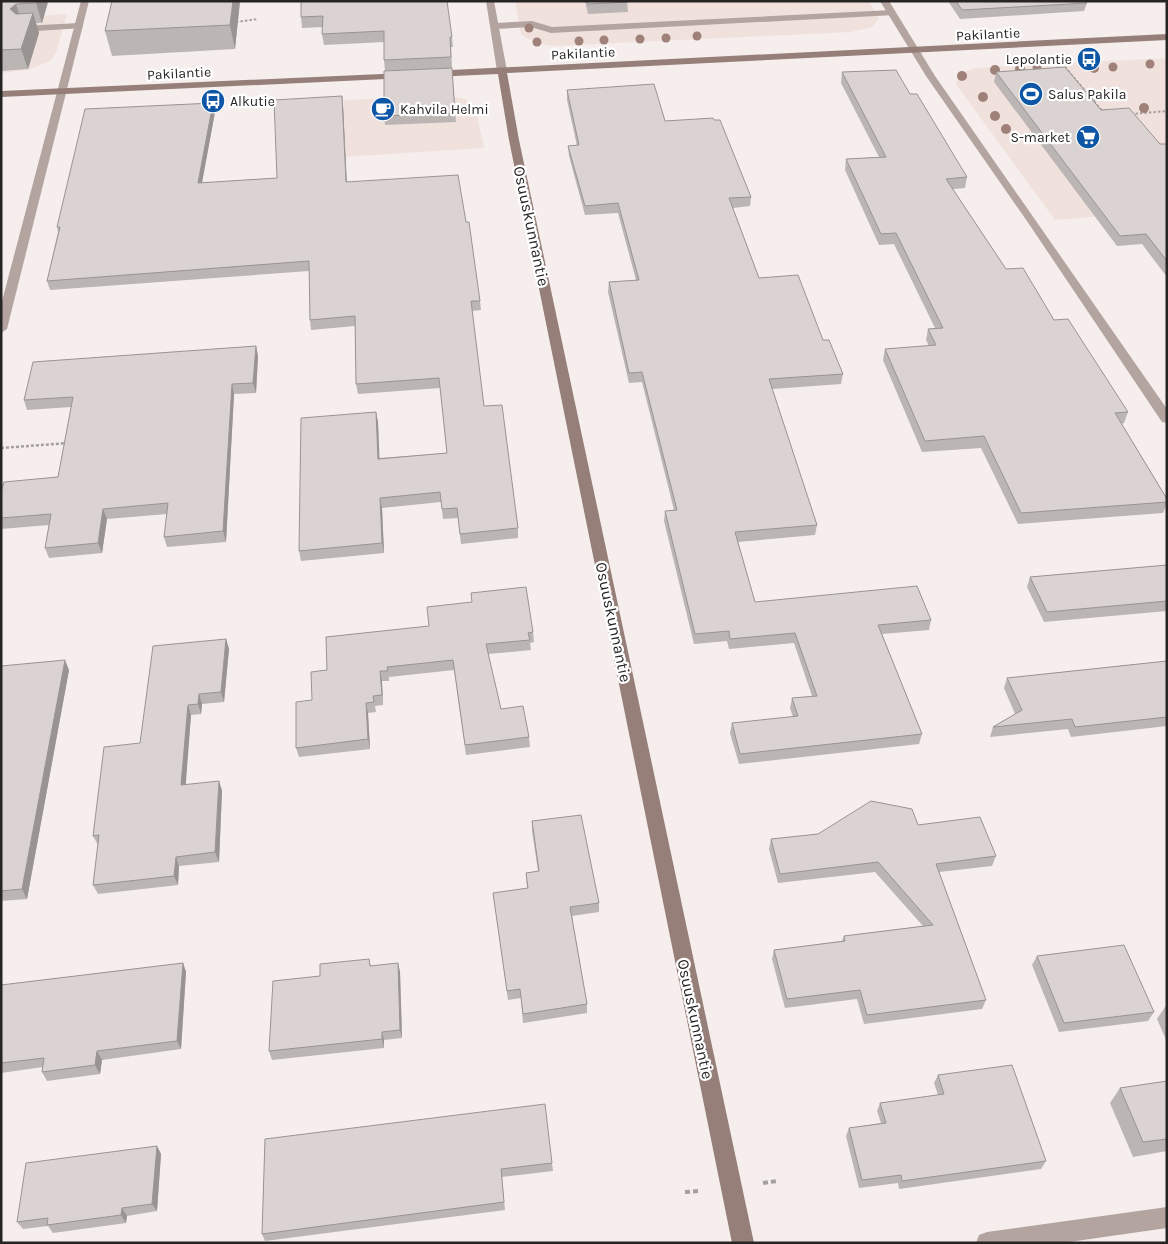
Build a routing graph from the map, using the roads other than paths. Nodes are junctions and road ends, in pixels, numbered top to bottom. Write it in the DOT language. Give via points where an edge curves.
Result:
graph roads {
  1 [pos="85,1"];
  2 [pos="490,1"];
  3 [pos="884,1"];
  4 [pos="892,13"];
  5 [pos="79,26"];
  6 [pos="495,26"];
  7 [pos="22,29"];
  8 [pos="1167,37"];
  9 [pos="916,51"];
  10 [pos="502,71"];
  11 [pos="62,92"];
  12 [pos="1,94"];
  13 [pos="16,275"];
  14 [pos="1,276"];
  15 [pos="1,329"];
  16 [pos="1167,420"];
  17 [pos="1167,1218"];
  18 [pos="743,1243"];
  19 [pos="987,1243"];
  1 -- 5 [label="street"];
  2 -- 6 [label="street, Osuuskunnantie"];
  3 -- 4 [label="street"];
  4 -- 6 [label="street" via="551,30 532,24"];
  4 -- 9 [label="street"];
  5 -- 7 [label="street"];
  5 -- 11 [label="street"];
  6 -- 10 [label="street, Osuuskunnantie"];
  8 -- 9 [label="main road, Pakilantie"];
  9 -- 10 [label="main road, Pakilantie"];
  9 -- 16 [label="street"];
  10 -- 11 [label="main road, Pakilantie"];
  10 -- 18 [label="main road, Osuuskunnantie"];
  11 -- 12 [label="main road, Pakilantie"];
  11 -- 13 [label="street"];
  13 -- 14 [label="street"];
  13 -- 15 [label="street"];
  17 -- 19 [label="street"];
}
